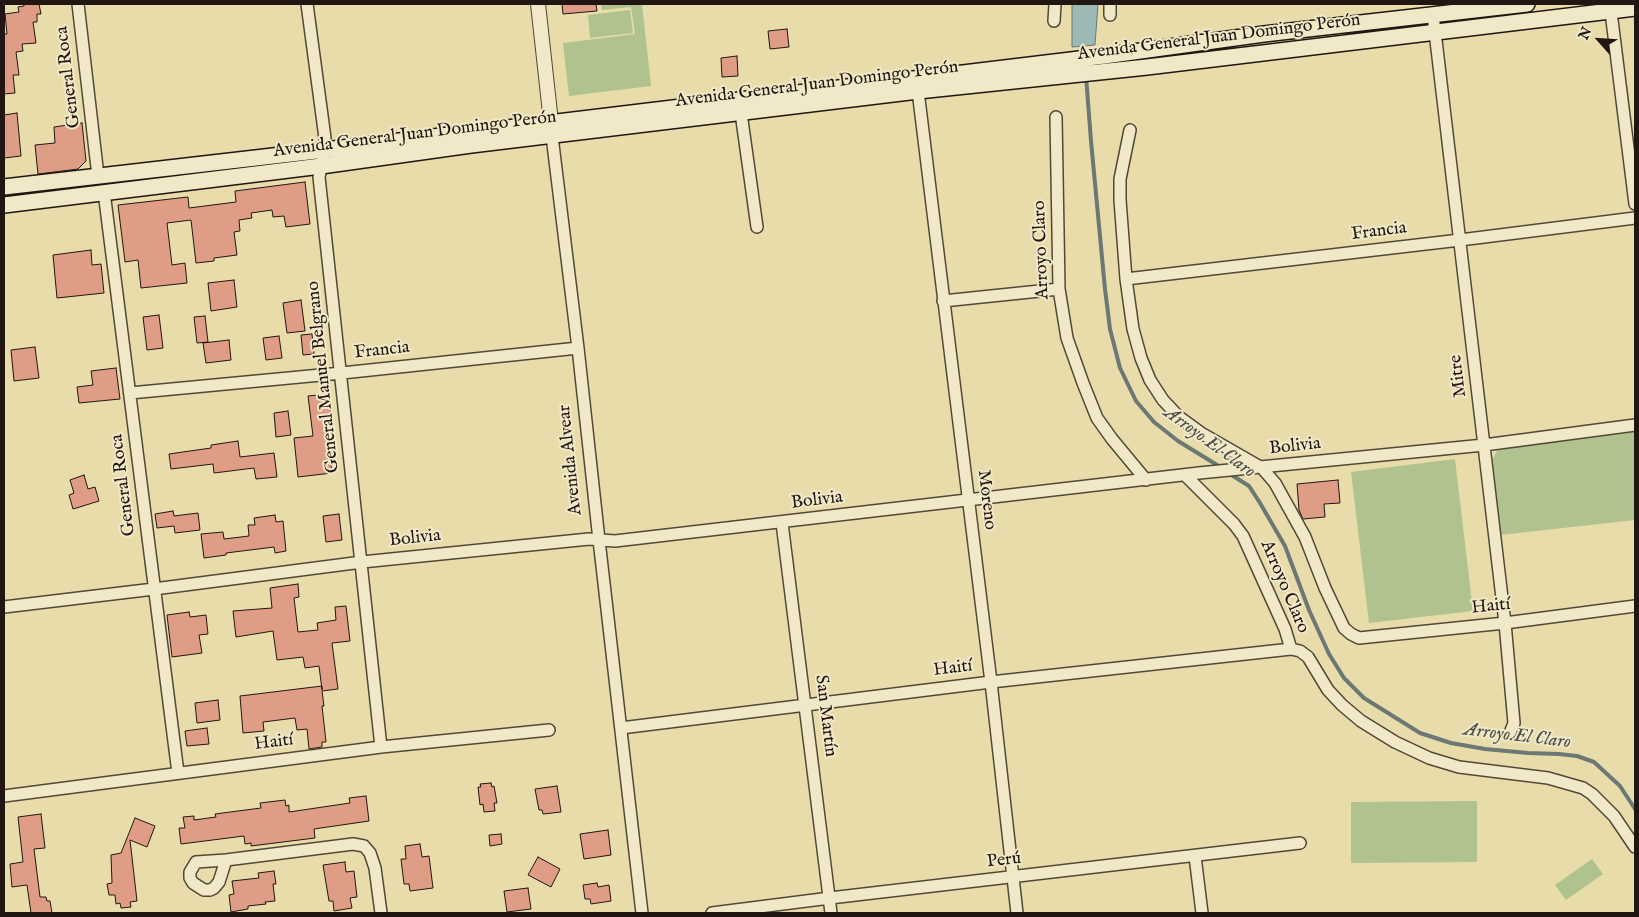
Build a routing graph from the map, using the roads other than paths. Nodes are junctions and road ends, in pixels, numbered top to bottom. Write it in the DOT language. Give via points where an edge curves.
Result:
graph roads {
  1 [pos="78,4"];
  2 [pos="307,4"];
  3 [pos="538,4"];
  4 [pos="1055,4"];
  5 [pos="1527,4"];
  6 [pos="1611,7"];
  7 [pos="1635,8"];
  8 [pos="1433,15"];
  9 [pos="1054,21"];
  10 [pos="1435,32"];
  11 [pos="918,91"];
  12 [pos="742,113"];
  13 [pos="1056,117"];
  14 [pos="552,129"];
  15 [pos="1130,130"];
  16 [pos="325,150"];
  17 [pos="321,166"];
  18 [pos="98,176"];
  19 [pos="4,187"];
  20 [pos="104,192"];
  21 [pos="1635,204"];
  22 [pos="4,205"];
  23 [pos="1635,218"];
  24 [pos="757,227"];
  25 [pos="1460,240"];
  26 [pos="1126,279"];
  27 [pos="1060,289"];
  28 [pos="943,301"];
  29 [pos="578,348"];
  30 [pos="342,373"];
  31 [pos="130,393"];
  32 [pos="1635,425"];
  33 [pos="1484,445"];
  34 [pos="1262,468"];
  35 [pos="1185,475"];
  36 [pos="1146,480"];
  37 [pos="968,500"];
  38 [pos="782,522"];
  39 [pos="599,540"];
  40 [pos="362,562"];
  41 [pos="154,589"];
  42 [pos="1635,606"];
  43 [pos="4,607"];
  44 [pos="1505,623"];
  45 [pos="1291,648"];
  46 [pos="990,682"];
  47 [pos="806,705"];
  48 [pos="621,728"];
  49 [pos="549,730"];
  50 [pos="1510,733"];
  51 [pos="381,747"];
  52 [pos="178,773"];
  53 [pos="4,796"];
  54 [pos="1300,843"];
  55 [pos="1635,847"];
  56 [pos="1195,856"];
  57 [pos="226,860"];
  58 [pos="1012,878"];
  59 [pos="830,898"];
  60 [pos="381,913"];
  61 [pos="642,913"];
  62 [pos="712,913"];
  63 [pos="832,913"];
  64 [pos="1017,913"];
  65 [pos="1202,913"];
  1 -- 18 [label="street, General Roca"];
  2 -- 16 [label="street, General Manuel Belgrano"];
  3 -- 14 [label="street, Avenida Alvear"];
  4 -- 9 [label="street"];
  5 -- 8 [label="main road, Avenida General Juan Domingo Perón"];
  6 -- 7 [label="main road, Avenida General Juan Domingo Perón"];
  6 -- 10 [label="main road, Avenida General Juan Domingo Perón"];
  6 -- 21 [label="street"];
  8 -- 10 [label="street, Mitre"];
  8 -- 14 [label="main road, Avenida General Juan Domingo Perón" via="1060,60"];
  10 -- 11 [label="main road, Avenida General Juan Domingo Perón"];
  10 -- 25 [label="street, Mitre"];
  11 -- 12 [label="main road, Avenida General Juan Domingo Perón"];
  11 -- 28 [label="street, Moreno"];
  12 -- 14 [label="main road, Avenida General Juan Domingo Perón"];
  12 -- 24 [label="street"];
  13 -- 27 [label="street, Arroyo Claro"];
  14 -- 16 [label="main road, Avenida General Juan Domingo Perón"];
  14 -- 17 [label="main road, Avenida General Juan Domingo Perón"];
  14 -- 29 [label="street, Avenida Alvear"];
  15 -- 26 [label="street" via="1120,179"];
  16 -- 17 [label="street, General Manuel Belgrano"];
  16 -- 18 [label="main road, Avenida General Juan Domingo Perón"];
  17 -- 20 [label="main road, Avenida General Juan Domingo Perón"];
  17 -- 30 [label="street, General Manuel Belgrano" via="319,177"];
  18 -- 19 [label="main road, Avenida General Juan Domingo Perón"];
  20 -- 22 [label="main road, Avenida General Juan Domingo Perón"];
  20 -- 31 [label="street, General Roca"];
  23 -- 25 [label="street, Francia"];
  25 -- 26 [label="street, Francia"];
  25 -- 33 [label="street, Mitre"];
  26 -- 34 [label="street" via="1140,358 1163,400 1179,418"];
  27 -- 28 [label="street"];
  27 -- 36 [label="street, Arroyo Claro" via="1067,338 1097,418"];
  28 -- 37 [label="street, Moreno"];
  29 -- 30 [label="street, Francia"];
  29 -- 39 [label="street, Avenida Alvear"];
  30 -- 31 [label="street, Francia"];
  30 -- 40 [label="street, General Manuel Belgrano"];
  31 -- 41 [label="street, General Roca"];
  32 -- 33 [label="street, Bolivia"];
  33 -- 34 [label="street, Bolivia"];
  33 -- 44 [label="street, Mitre"];
  34 -- 35 [label="street, Bolivia"];
  34 -- 44 [label="street, Haití" via="1305,536 1325,588 1344,628 1351,634 1359,638"];
  35 -- 36 [label="street, Bolivia"];
  35 -- 45 [label="street, Arroyo Claro" via="1243,536"];
  36 -- 37 [label="street, Bolivia"];
  37 -- 38 [label="street, Bolivia"];
  37 -- 46 [label="street, Moreno"];
  38 -- 39 [label="street, Bolivia" via="615,541"];
  38 -- 47 [label="street, San Martín"];
  39 -- 40 [label="street, Bolivia"];
  39 -- 48 [label="street, Avenida Alvear"];
  40 -- 41 [label="street, Bolivia"];
  40 -- 51 [label="street, General Manuel Belgrano"];
  41 -- 43 [label="street, Bolivia"];
  41 -- 52 [label="street, General Roca"];
  42 -- 44 [label="street, Haití"];
  44 -- 50 [label="street, Mitre" via="1514,723"];
  45 -- 46 [label="street, Haití"];
  45 -- 55 [label="street, Arroyo Claro" via="1308,658 1328,690 1342,705 1395,742 1429,758 1459,767 1548,778 1583,788 1614,816"];
  46 -- 47 [label="street, Haití"];
  46 -- 58 [label="street, Moreno"];
  47 -- 48 [label="street, Haití"];
  47 -- 59 [label="street, San Martín"];
  48 -- 61 [label="street, Avenida Alvear"];
  49 -- 51 [label="street, Haití"];
  51 -- 52 [label="street, Haití"];
  52 -- 53 [label="street, Haití"];
  54 -- 56 [label="street, Perú"];
  56 -- 58 [label="street, Perú"];
  56 -- 65 [label="street"];
  57 -- 60 [label="street" via="353,844 364,846 375,868"];
  58 -- 59 [label="street, Perú"];
  58 -- 64 [label="street, Moreno"];
  59 -- 62 [label="street, Perú"];
  59 -- 63 [label="street, San Martín"];
}
